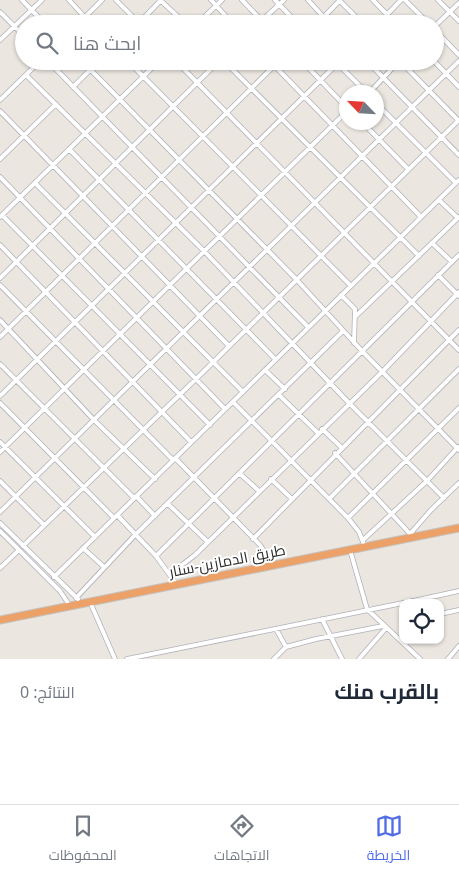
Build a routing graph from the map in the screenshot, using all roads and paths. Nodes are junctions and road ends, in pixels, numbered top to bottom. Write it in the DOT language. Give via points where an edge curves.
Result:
graph roads {
  1 [pos="22,0"];
  2 [pos="42,0"];
  3 [pos="69,0"];
  4 [pos="102,0"];
  5 [pos="116,0"];
  6 [pos="160,0"];
  7 [pos="210,0"];
  8 [pos="222,0"];
  9 [pos="242,0"];
  10 [pos="274,0"];
  11 [pos="284,0"];
  12 [pos="308,0"];
  13 [pos="340,0"];
  14 [pos="373,0"];
  15 [pos="403,0"];
  16 [pos="438,0"];
  17 [pos="459,3"];
  18 [pos="279,5"];
  19 [pos="216,6"];
  20 [pos="31,10"];
  21 [pos="0,12"];
  22 [pos="450,12"];
  23 [pos="26,15"];
  24 [pos="36,15"];
  25 [pos="82,15"];
  26 [pos="86,15"];
  27 [pos="130,15"];
  28 [pos="146,15"];
  29 [pos="176,15"];
  30 [pos="206,15"];
  31 [pos="225,15"];
  32 [pos="255,15"];
  33 [pos="270,15"];
  34 [pos="289,15"];
  35 [pos="321,15"];
  36 [pos="325,15"];
  37 [pos="354,15"];
  38 [pos="387,15"];
  39 [pos="419,15"];
  40 [pos="444,18"];
  41 [pos="459,21"];
  42 [pos="14,26"];
  43 [pos="444,39"];
  44 [pos="0,40"];
  45 [pos="459,55"];
  46 [pos="459,61"];
  47 [pos="31,70"];
  48 [pos="57,70"];
  49 [pos="90,70"];
  50 [pos="137,70"];
  51 [pos="151,70"];
  52 [pos="185,70"];
  53 [pos="210,70"];
  54 [pos="233,70"];
  55 [pos="270,70"];
  56 [pos="278,70"];
  57 [pos="311,70"];
  58 [pos="330,70"];
  59 [pos="345,70"];
  60 [pos="376,70"];
  61 [pos="390,70"];
  62 [pos="409,70"];
  63 [pos="442,70"];
  64 [pos="446,74"];
  65 [pos="26,75"];
  66 [pos="144,77"];
  67 [pos="383,77"];
  68 [pos="321,80"];
  69 [pos="198,83"];
  70 [pos="361,85"];
  71 [pos="375,85"];
  72 [pos="73,87"];
  73 [pos="459,87"];
  74 [pos="252,89"];
  75 [pos="429,91"];
  76 [pos="304,96"];
  77 [pos="339,99"];
  78 [pos="0,100"];
  79 [pos="120,100"];
  80 [pos="56,104"];
  81 [pos="173,107"];
  82 [pos="413,107"];
  83 [pos="0,111"];
  84 [pos="384,111"];
  85 [pos="227,113"];
  86 [pos="102,116"];
  87 [pos="282,119"];
  88 [pos="339,119"];
  89 [pos="459,121"];
  90 [pos="397,124"];
  91 [pos="332,126"];
  92 [pos="150,130"];
  93 [pos="370,130"];
  94 [pos="86,132"];
  95 [pos="24,135"];
  96 [pos="441,137"];
  97 [pos="202,138"];
  98 [pos="379,140"];
  99 [pos="256,143"];
  100 [pos="132,146"];
  101 [pos="310,147"];
  102 [pos="69,149"];
  103 [pos="426,152"];
  104 [pos="459,155"];
  105 [pos="362,156"];
  106 [pos="0,159"];
  107 [pos="179,160"];
  108 [pos="116,162"];
  109 [pos="52,164"];
  110 [pos="232,167"];
  111 [pos="408,169"];
  112 [pos="285,172"];
  113 [pos="162,176"];
  114 [pos="0,177"];
  115 [pos="340,178"];
  116 [pos="99,179"];
  117 [pos="457,182"];
  118 [pos="36,183"];
  119 [pos="391,186"];
  120 [pos="208,190"];
  121 [pos="145,193"];
  122 [pos="83,196"];
  123 [pos="260,196"];
  124 [pos="20,197"];
  125 [pos="439,200"];
  126 [pos="315,203"];
  127 [pos="192,207"];
  128 [pos="370,207"];
  129 [pos="128,210"];
  130 [pos="66,213"];
  131 [pos="1,216"];
  132 [pos="421,218"];
  133 [pos="458,218"];
  134 [pos="237,219"];
  135 [pos="175,222"];
  136 [pos="112,226"];
  137 [pos="290,227"];
  138 [pos="50,229"];
  139 [pos="344,233"];
  140 [pos="220,236"];
  141 [pos="400,238"];
  142 [pos="158,240"];
  143 [pos="96,242"];
  144 [pos="432,243"];
  145 [pos="0,245"];
  146 [pos="33,246"];
  147 [pos="267,250"];
  148 [pos="204,251"];
  149 [pos="320,255"];
  150 [pos="459,255"];
  151 [pos="419,256"];
  152 [pos="143,257"];
  153 [pos="79,259"];
  154 [pos="17,262"];
  155 [pos="452,262"];
  156 [pos="374,264"];
  157 [pos="250,266"];
  158 [pos="187,269"];
  159 [pos="126,273"];
  160 [pos="438,275"];
  161 [pos="62,276"];
  162 [pos="0,278"];
  163 [pos="296,279"];
  164 [pos="393,282"];
  165 [pos="233,283"];
  166 [pos="0,284"];
  167 [pos="170,285"];
  168 [pos="350,286"];
  169 [pos="108,290"];
  170 [pos="45,292"];
  171 [pos="458,294"];
  172 [pos="341,295"];
  173 [pos="280,297"];
  174 [pos="217,299"];
  175 [pos="411,301"];
  176 [pos="153,302"];
  177 [pos="91,306"];
  178 [pos="26,311"];
  179 [pos="324,311"];
  180 [pos="264,313"];
  181 [pos="200,315"];
  182 [pos="356,316"];
  183 [pos="136,318"];
  184 [pos="0,320"];
  185 [pos="430,320"];
  186 [pos="74,323"];
  187 [pos="308,327"];
  188 [pos="8,329"];
  189 [pos="246,330"];
  190 [pos="459,330"];
  191 [pos="343,331"];
  192 [pos="183,332"];
  193 [pos="120,335"];
  194 [pos="0,337"];
  195 [pos="449,340"];
  196 [pos="55,341"];
  197 [pos="292,342"];
  198 [pos="354,342"];
  199 [pos="229,346"];
  200 [pos="166,348"];
  201 [pos="362,350"];
  202 [pos="459,350"];
  203 [pos="103,351"];
  204 [pos="276,358"];
  205 [pos="37,359"];
  206 [pos="214,362"];
  207 [pos="312,363"];
  208 [pos="0,364"];
  209 [pos="150,365"];
  210 [pos="459,369"];
  211 [pos="84,370"];
  212 [pos="265,370"];
  213 [pos="383,371"];
  214 [pos="16,380"];
  215 [pos="196,380"];
  216 [pos="132,382"];
  217 [pos="329,382"];
  218 [pos="65,389"];
  219 [pos="285,389"];
  220 [pos="401,389"];
  221 [pos="243,392"];
  222 [pos="180,395"];
  223 [pos="280,395"];
  224 [pos="0,396"];
  225 [pos="113,401"];
  226 [pos="233,402"];
  227 [pos="0,403"];
  228 [pos="349,403"];
  229 [pos="459,408"];
  230 [pos="44,409"];
  231 [pos="226,409"];
  232 [pos="418,409"];
  233 [pos="162,412"];
  234 [pos="298,413"];
  235 [pos="94,420"];
  236 [pos="252,421"];
  237 [pos="367,421"];
  238 [pos="210,425"];
  239 [pos="24,428"];
  240 [pos="322,429"];
  241 [pos="438,429"];
  242 [pos="143,430"];
  243 [pos="318,433"];
  244 [pos="74,439"];
  245 [pos="272,440"];
  246 [pos="386,440"];
  247 [pos="0,442"];
  248 [pos="192,442"];
  249 [pos="5,447"];
  250 [pos="341,447"];
  251 [pos="458,448"];
  252 [pos="123,449"];
  253 [pos="0,452"];
  254 [pos="335,453"];
  255 [pos="55,458"];
  256 [pos="174,459"];
  257 [pos="291,460"];
  258 [pos="406,460"];
  259 [pos="103,468"];
  260 [pos="239,472"];
  261 [pos="354,473"];
  262 [pos="35,478"];
  263 [pos="155,478"];
  264 [pos="194,478"];
  265 [pos="271,479"];
  266 [pos="311,479"];
  267 [pos="427,480"];
  268 [pos="0,481"];
  269 [pos="459,483"];
  270 [pos="82,488"];
  271 [pos="259,491"];
  272 [pos="373,492"];
  273 [pos="15,497"];
  274 [pos="135,497"];
  275 [pos="214,498"];
  276 [pos="330,498"];
  277 [pos="444,498"];
  278 [pos="292,499"];
  279 [pos="168,504"];
  280 [pos="64,506"];
  281 [pos="0,512"];
  282 [pos="392,512"];
  283 [pos="155,516"];
  284 [pos="115,517"];
  285 [pos="233,518"];
  286 [pos="348,518"];
  287 [pos="0,523"];
  288 [pos="188,523"];
  289 [pos="44,525"];
  290 [pos="459,528"];
  291 [pos="0,531"];
  292 [pos="135,535"];
  293 [pos="412,535"];
  294 [pos="95,537"];
  295 [pos="253,538"];
  296 [pos="208,542"];
  297 [pos="364,543"];
  298 [pos="23,546"];
  299 [pos="83,548"];
  300 [pos="19,550"];
  301 [pos="350,550"];
  302 [pos="156,556"];
  303 [pos="273,565"];
  304 [pos="104,567"];
  305 [pos="0,568"];
  306 [pos="170,574"];
  307 [pos="54,577"];
  308 [pos="177,585"];
  309 [pos="459,592"];
  310 [pos="76,598"];
  311 [pos="425,599"];
  312 [pos="87,603"];
  313 [pos="399,604"];
  314 [pos="70,606"];
  315 [pos="367,609"];
  316 [pos="459,610"];
  317 [pos="444,613"];
  318 [pos="322,619"];
  319 [pos="0,620"];
  320 [pos="385,627"];
  321 [pos="276,629"];
  322 [pos="329,637"];
  323 [pos="459,646"];
  324 [pos="286,647"];
  325 [pos="115,659"];
  326 [pos="128,659"];
  327 [pos="274,659"];
  328 [pos="342,659"];
  329 [pos="359,659"];
  330 [pos="420,659"];
  331 [pos="448,659"];
  1 -- 20 [label="street"];
  2 -- 20 [label="street"];
  3 -- 25 [label="street"];
  4 -- 26 [label="street"];
  5 -- 27 [label="street"];
  6 -- 28 [label="street"];
  6 -- 29 [label="street"];
  7 -- 19 [label="street"];
  8 -- 19 [label="street"];
  9 -- 32 [label="street"];
  10 -- 18 [label="street"];
  11 -- 18 [label="street"];
  12 -- 35 [label="street"];
  13 -- 36 [label="street"];
  13 -- 37 [label="street"];
  14 -- 38 [label="street"];
  15 -- 38 [label="street"];
  15 -- 39 [label="street"];
  16 -- 22 [label="street"];
  17 -- 22 [label="street"];
  18 -- 33 [label="street"];
  18 -- 34 [label="street"];
  19 -- 30 [label="street"];
  19 -- 31 [label="street"];
  20 -- 23 [label="street"];
  20 -- 24 [label="street"];
  21 -- 42 [label="street"];
  22 -- 40 [label="street"];
  22 -- 41 [label="street"];
  42 -- 44 [label="street"];
  43 -- 45 [label="street"];
  46 -- 64 [label="street"];
  47 -- 65 [label="street"];
  48 -- 72 [label="street"];
  49 -- 72 [label="street"];
  49 -- 79 [label="street"];
  50 -- 66 [label="street"];
  51 -- 66 [label="street"];
  52 -- 69 [label="street"];
  53 -- 69 [label="street"];
  54 -- 74 [label="street"];
  55 -- 74 [label="street"];
  56 -- 76 [label="street"];
  57 -- 68 [label="street"];
  58 -- 68 [label="street"];
  59 -- 70 [label="street"];
  60 -- 67 [label="street"];
  61 -- 67 [label="street"];
  62 -- 75 [label="street"];
  63 -- 64 [label="street"];
  64 -- 73 [label="street"];
  64 -- 75 [label="street"];
  65 -- 78 [label="street"];
  65 -- 80 [label="street"];
  66 -- 79 [label="street"];
  66 -- 81 [label="street"];
  67 -- 71 [label="street"];
  67 -- 82 [label="street"];
  68 -- 76 [label="street"];
  68 -- 77 [label="street"];
  69 -- 81 [label="street"];
  69 -- 85 [label="street"];
  72 -- 86 [label="street"];
  74 -- 85 [label="street"];
  74 -- 87 [label="street"];
  75 -- 82 [label="street"];
  75 -- 89 [label="street"];
  76 -- 87 [label="street"];
  76 -- 91 [label="street"];
  79 -- 86 [label="street"];
  79 -- 92 [label="street"];
  80 -- 94 [label="street"];
  80 -- 95 [label="street"];
  81 -- 92 [label="street"];
  81 -- 97 [label="street"];
  82 -- 90 [label="street"];
  82 -- 96 [label="street"];
  83 -- 95 [label="street"];
  84 -- 90 [label="street"];
  85 -- 97 [label="street"];
  85 -- 99 [label="street"];
  86 -- 94 [label="street"];
  86 -- 100 [label="street"];
  87 -- 99 [label="street"];
  87 -- 101 [label="street"];
  88 -- 91 [label="street"];
  89 -- 96 [label="street"];
  90 -- 98 [label="street"];
  90 -- 103 [label="street"];
  91 -- 101 [label="street"];
  91 -- 105 [label="street"];
  92 -- 100 [label="street"];
  92 -- 107 [label="street"];
  93 -- 98 [label="street"];
  94 -- 102 [label="street"];
  94 -- 108 [label="street"];
  95 -- 106 [label="street"];
  95 -- 109 [label="street"];
  96 -- 103 [label="street"];
  96 -- 104 [label="street"];
  97 -- 107 [label="street"];
  97 -- 110 [label="street"];
  98 -- 105 [label="street"];
  98 -- 111 [label="street"];
  99 -- 110 [label="street"];
  99 -- 112 [label="street"];
  100 -- 108 [label="street"];
  100 -- 113 [label="street"];
  101 -- 112 [label="street"];
  101 -- 115 [label="street"];
  102 -- 109 [label="street"];
  102 -- 116 [label="street"];
  103 -- 111 [label="street"];
  103 -- 117 [label="street"];
  105 -- 115 [label="street"];
  105 -- 119 [label="street"];
  107 -- 113 [label="street"];
  107 -- 120 [label="street"];
  108 -- 116 [label="street"];
  108 -- 121 [label="street"];
  109 -- 118 [label="street"];
  109 -- 122 [label="street"];
  110 -- 120 [label="street"];
  110 -- 123 [label="street"];
  111 -- 119 [label="street"];
  112 -- 123 [label="street"];
  112 -- 126 [label="street"];
  113 -- 121 [label="street"];
  113 -- 127 [label="street"];
  114 -- 124 [label="street"];
  115 -- 126 [label="street"];
  115 -- 128 [label="street"];
  116 -- 122 [label="street"];
  116 -- 129 [label="street"];
  117 -- 125 [label="street"];
  118 -- 124 [label="street"];
  118 -- 130 [label="street"];
  119 -- 128 [label="street"];
  119 -- 132 [label="street"];
  120 -- 127 [label="street"];
  120 -- 134 [label="street"];
  121 -- 129 [label="street"];
  121 -- 135 [label="street"];
  122 -- 130 [label="street"];
  122 -- 136 [label="street"];
  123 -- 134 [label="street"];
  123 -- 137 [label="street"];
  124 -- 131 [label="street"];
  124 -- 138 [label="street"];
  125 -- 132 [label="street"];
  125 -- 133 [label="street"];
  126 -- 137 [label="street"];
  126 -- 139 [label="street"];
  127 -- 135 [label="street"];
  127 -- 140 [label="street"];
  128 -- 139 [label="street"];
  128 -- 141 [label="street"];
  129 -- 136 [label="street"];
  129 -- 142 [label="street"];
  130 -- 138 [label="street"];
  130 -- 143 [label="street"];
  131 -- 146 [label="street"];
  132 -- 141 [label="street"];
  133 -- 144 [label="street"];
  134 -- 140 [label="street"];
  134 -- 147 [label="street"];
  135 -- 142 [label="street"];
  135 -- 148 [label="street"];
  136 -- 143 [label="street"];
  136 -- 152 [label="street"];
  137 -- 147 [label="street"];
  137 -- 149 [label="street"];
  138 -- 146 [label="street"];
  138 -- 153 [label="street"];
  139 -- 149 [label="street"];
  139 -- 156 [label="street"];
  140 -- 148 [label="street"];
  140 -- 157 [label="street"];
  141 -- 151 [label="street"];
  141 -- 156 [label="street"];
  142 -- 152 [label="street"];
  142 -- 158 [label="street"];
  143 -- 153 [label="street"];
  143 -- 159 [label="street"];
  144 -- 151 [label="street"];
  144 -- 155 [label="street"];
  145 -- 154 [label="street"];
  146 -- 154 [label="street"];
  146 -- 161 [label="street"];
  147 -- 157 [label="street"];
  147 -- 163 [label="street"];
  148 -- 158 [label="street"];
  148 -- 165 [label="street"];
  149 -- 163 [label="street"];
  149 -- 168 [label="street"];
  150 -- 155 [label="street"];
  151 -- 164 [label="street"];
  152 -- 159 [label="street"];
  152 -- 167 [label="street"];
  153 -- 161 [label="street"];
  153 -- 169 [label="street"];
  154 -- 162 [label="street"];
  154 -- 170 [label="street"];
  155 -- 160 [label="street"];
  156 -- 164 [label="street"];
  156 -- 168 [label="street"];
  157 -- 165 [label="street"];
  157 -- 173 [label="street"];
  158 -- 167 [label="street"];
  158 -- 174 [label="street"];
  159 -- 169 [label="street"];
  159 -- 176 [label="street"];
  160 -- 171 [label="street"];
  160 -- 175 [label="street"];
  161 -- 170 [label="street"];
  161 -- 177 [label="street"];
  163 -- 173 [label="street"];
  163 -- 179 [label="street"];
  164 -- 175 [label="street"];
  164 -- 182 [label="street"];
  165 -- 174 [label="street"];
  165 -- 180 [label="street"];
  166 -- 178 [label="street"];
  167 -- 176 [label="street"];
  167 -- 181 [label="street"];
  168 -- 172 [label="street"];
  169 -- 177 [label="street"];
  169 -- 183 [label="street"];
  170 -- 178 [label="street"];
  170 -- 186 [label="street"];
  171 -- 185 [label="street"];
  172 -- 179 [label="street"];
  172 -- 182 [label="street" via="355,309"];
  173 -- 180 [label="street"];
  173 -- 187 [label="street"];
  174 -- 181 [label="street"];
  174 -- 189 [label="street"];
  175 -- 185 [label="street"];
  175 -- 201 [label="street"];
  176 -- 183 [label="street"];
  176 -- 192 [label="street"];
  177 -- 186 [label="street"];
  177 -- 193 [label="street"];
  178 -- 188 [label="street"];
  178 -- 196 [label="street"];
  179 -- 187 [label="street"];
  179 -- 191 [label="street"];
  180 -- 189 [label="street"];
  180 -- 197 [label="street"];
  181 -- 192 [label="street"];
  181 -- 199 [label="street"];
  182 -- 198 [label="street"];
  183 -- 193 [label="street"];
  183 -- 200 [label="street"];
  184 -- 188 [label="street"];
  185 -- 195 [label="street"];
  185 -- 213 [label="street"];
  186 -- 196 [label="street"];
  186 -- 203 [label="street"];
  187 -- 197 [label="street"];
  188 -- 194 [label="street"];
  188 -- 205 [label="street"];
  189 -- 199 [label="street"];
  189 -- 204 [label="street"];
  190 -- 195 [label="street"];
  191 -- 198 [label="street"];
  191 -- 207 [label="street"];
  192 -- 200 [label="street"];
  192 -- 206 [label="street"];
  193 -- 203 [label="street"];
  193 -- 209 [label="street"];
  195 -- 202 [label="street"];
  195 -- 220 [label="street"];
  196 -- 205 [label="street"];
  196 -- 211 [label="street"];
  197 -- 204 [label="street"];
  197 -- 207 [label="street"];
  198 -- 201 [label="street"];
  199 -- 206 [label="street"];
  200 -- 209 [label="street"];
  200 -- 215 [label="street"];
  201 -- 213 [label="street"];
  201 -- 217 [label="street"];
  203 -- 211 [label="street"];
  203 -- 216 [label="street"];
  204 -- 212 [label="street"];
  205 -- 214 [label="street"];
  205 -- 218 [label="street"];
  206 -- 215 [label="street"];
  206 -- 221 [label="street"];
  207 -- 217 [label="street"];
  207 -- 219 [label="street"];
  208 -- 214 [label="street"];
  209 -- 216 [label="street"];
  209 -- 222 [label="street"];
  210 -- 232 [label="street"];
  211 -- 218 [label="street"];
  211 -- 225 [label="street"];
  212 -- 219 [label="street"];
  212 -- 221 [label="street"];
  213 -- 220 [label="street"];
  213 -- 228 [label="street"];
  214 -- 224 [label="street"];
  214 -- 230 [label="street"];
  215 -- 222 [label="street"];
  215 -- 231 [label="street"];
  216 -- 225 [label="street"];
  216 -- 233 [label="street"];
  217 -- 228 [label="street"];
  217 -- 234 [label="street"];
  218 -- 230 [label="street"];
  218 -- 235 [label="street"];
  219 -- 223 [label="street"];
  220 -- 232 [label="street"];
  220 -- 237 [label="street"];
  221 -- 226 [label="street"];
  222 -- 233 [label="street"];
  222 -- 238 [label="street"];
  223 -- 234 [label="street"];
  223 -- 236 [label="street"];
  225 -- 235 [label="street"];
  225 -- 242 [label="street"];
  226 -- 231 [label="street"];
  226 -- 236 [label="street"];
  227 -- 239 [label="street"];
  228 -- 237 [label="street"];
  228 -- 240 [label="street"];
  229 -- 241 [label="street"];
  230 -- 239 [label="street"];
  230 -- 244 [label="street"];
  231 -- 238 [label="street"];
  232 -- 241 [label="street"];
  232 -- 246 [label="street"];
  233 -- 242 [label="street"];
  233 -- 248 [label="street"];
  234 -- 243 [label="street"];
  234 -- 245 [label="street"];
  235 -- 244 [label="street"];
  235 -- 252 [label="street"];
  236 -- 245 [label="street"];
  236 -- 264 [label="street"];
  237 -- 246 [label="street"];
  237 -- 250 [label="street"];
  238 -- 248 [label="street"];
  239 -- 249 [label="street"];
  239 -- 255 [label="street"];
  240 -- 243 [label="street"];
  240 -- 250 [label="street"];
  241 -- 251 [label="street"];
  241 -- 258 [label="street"];
  242 -- 252 [label="street"];
  242 -- 256 [label="street"];
  243 -- 257 [label="street"];
  244 -- 255 [label="street"];
  244 -- 259 [label="street"];
  245 -- 257 [label="street"];
  245 -- 260 [label="street"];
  246 -- 258 [label="street"];
  246 -- 261 [label="street"];
  247 -- 249 [label="street"];
  248 -- 256 [label="street"];
  249 -- 253 [label="street"];
  249 -- 262 [label="street"];
  250 -- 254 [label="street"];
  251 -- 267 [label="street"];
  252 -- 259 [label="street"];
  252 -- 263 [label="street"];
  254 -- 261 [label="street"];
  254 -- 266 [label="street"];
  255 -- 262 [label="street"];
  255 -- 270 [label="street"];
  256 -- 263 [label="street"];
  256 -- 264 [label="street"];
  257 -- 265 [label="street"];
  257 -- 266 [label="street"];
  258 -- 267 [label="street"];
  258 -- 272 [label="street"];
  259 -- 270 [label="street"];
  259 -- 274 [label="street"];
  260 -- 271 [label="street"];
  260 -- 275 [label="street"];
  261 -- 272 [label="street"];
  261 -- 276 [label="street"];
  262 -- 273 [label="street"];
  262 -- 280 [label="street"];
  263 -- 274 [label="street"];
  264 -- 275 [label="street"];
  264 -- 279 [label="street"];
  265 -- 271 [label="street"];
  265 -- 278 [label="street"];
  266 -- 276 [label="street"];
  266 -- 278 [label="street"];
  267 -- 277 [label="street"];
  267 -- 282 [label="street"];
  268 -- 273 [label="street"];
  269 -- 277 [label="street"];
  270 -- 280 [label="street"];
  270 -- 284 [label="street"];
  271 -- 285 [label="street"];
  272 -- 282 [label="street"];
  272 -- 286 [label="street"];
  273 -- 281 [label="street"];
  273 -- 289 [label="street"];
  274 -- 283 [label="street"];
  274 -- 284 [label="street"];
  275 -- 285 [label="street"];
  275 -- 288 [label="street"];
  276 -- 286 [label="street"];
  277 -- 293 [label="street" via="430,510"];
  278 -- 295 [label="street"];
  279 -- 283 [label="street"];
  279 -- 288 [label="street"];
  280 -- 289 [label="street"];
  280 -- 294 [label="street"];
  282 -- 293 [label="street"];
  282 -- 297 [label="street"];
  283 -- 292 [label="street"];
  284 -- 292 [label="street"];
  284 -- 294 [label="street"];
  285 -- 295 [label="street"];
  285 -- 296 [label="street"];
  286 -- 297 [label="street"];
  287 -- 298 [label="street"];
  288 -- 296 [label="street"];
  288 -- 302 [label="street"];
  289 -- 298 [label="street"];
  290 -- 293 [label="highway, طريق الدمازين-سنار"];
  291 -- 300 [label="street"];
  292 -- 302 [label="street"];
  292 -- 304 [label="street"];
  293 -- 297 [label="highway, طريق الدمازين-سنار"];
  294 -- 299 [label="street"];
  295 -- 303 [label="street" via="269,555"];
  296 -- 306 [label="street"];
  297 -- 301 [label="highway, طريق الدمازين-سنار"];
  298 -- 307 [label="street"];
  299 -- 304 [label="street"];
  299 -- 307 [label="street"];
  300 -- 305 [label="street"];
  300 -- 314 [label="street" via="60,591"];
  301 -- 303 [label="highway, طريق الدمازين-سنار"];
  301 -- 315 [label="street"];
  302 -- 306 [label="street"];
  303 -- 308 [label="highway, طريق الدمازين-سنار"];
  304 -- 310 [label="street"];
  306 -- 308 [label="street"];
  307 -- 310 [label="street"];
  308 -- 312 [label="highway, طريق الدمازين-سنار"];
  309 -- 311 [label="street"];
  310 -- 312 [label="street"];
  312 -- 314 [label="highway, طريق الدمازين-سنار"];
  312 -- 325 [label="street"];
  313 -- 315 [label="street"];
  314 -- 319 [label="highway, طريق الدمازين-سنار"];
  315 -- 318 [label="street"];
  315 -- 320 [label="street"];
  316 -- 317 [label="street"];
  318 -- 321 [label="street"];
  318 -- 322 [label="street"];
  320 -- 322 [label="street"];
  320 -- 329 [label="street"];
  320 -- 330 [label="street"];
  321 -- 324 [label="street"];
  321 -- 326 [label="street"];
  322 -- 324 [label="street"];
  322 -- 328 [label="street"];
  323 -- 331 [label="street"];
  324 -- 327 [label="street"];
}
